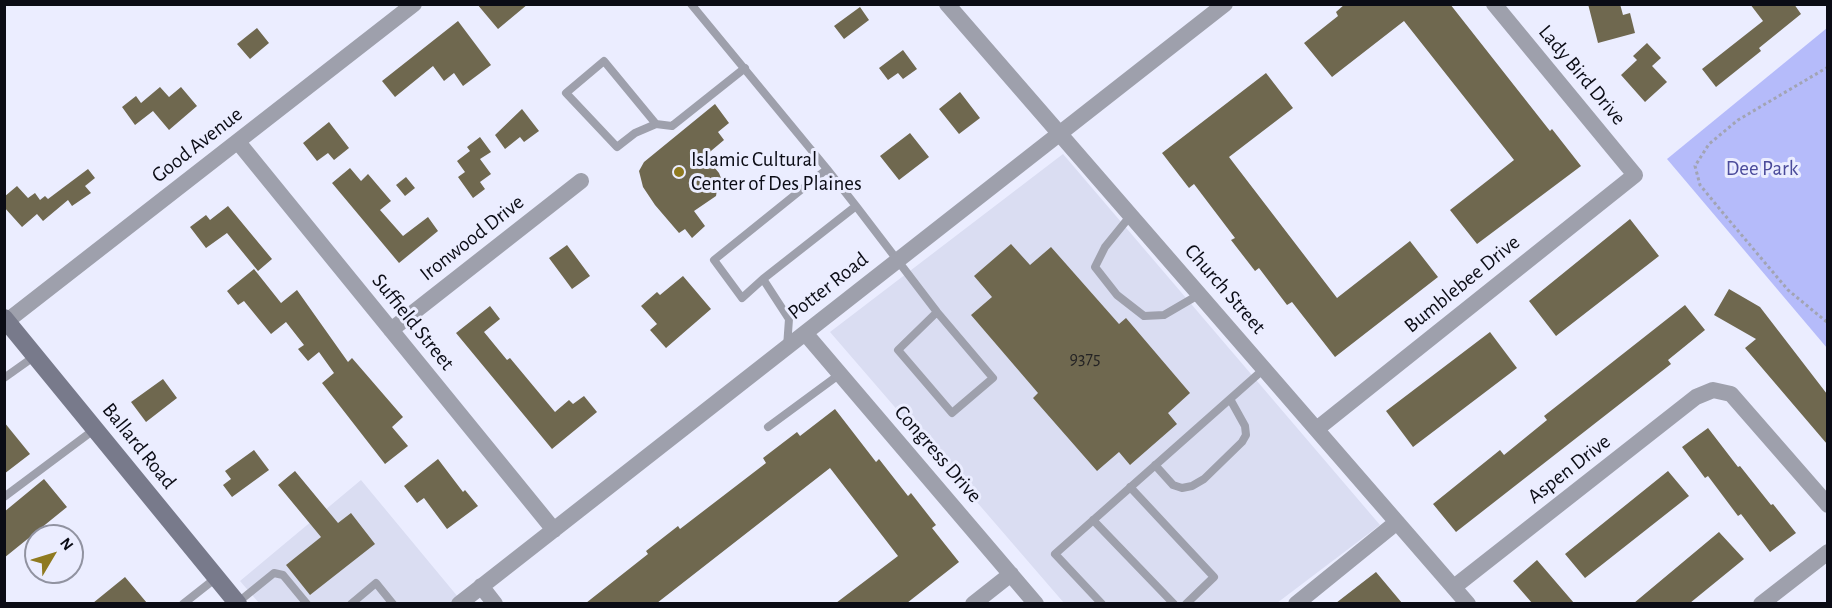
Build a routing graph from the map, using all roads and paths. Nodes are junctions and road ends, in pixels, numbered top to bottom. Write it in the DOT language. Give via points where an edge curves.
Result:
graph roads {
  1 [pos="414,4"];
  2 [pos="691,4"];
  3 [pos="947,4"];
  4 [pos="1225,4"];
  5 [pos="1494,4"];
  6 [pos="1827,67"];
  7 [pos="745,68"];
  8 [pos="656,124"];
  9 [pos="1060,133"];
  10 [pos="238,142"];
  11 [pos="827,169"];
  12 [pos="1635,175"];
  13 [pos="581,182"];
  14 [pos="856,206"];
  15 [pos="1131,215"];
  16 [pos="899,259"];
  17 [pos="763,279"];
  18 [pos="1200,293"];
  19 [pos="937,312"];
  20 [pos="6,319"];
  21 [pos="1827,324"];
  22 [pos="391,330"];
  23 [pos="805,333"];
  24 [pos="787,347"];
  25 [pos="35,356"];
  26 [pos="1265,368"];
  27 [pos="840,374"];
  28 [pos="4,378"];
  29 [pos="1230,399"];
  30 [pos="768,427"];
  31 [pos="1318,428"];
  32 [pos="95,429"];
  33 [pos="1155,465"];
  34 [pos="1130,487"];
  35 [pos="4,498"];
  36 [pos="1827,505"];
  37 [pos="1093,520"];
  38 [pos="1397,522"];
  39 [pos="554,530"];
  40 [pos="1827,552"];
  41 [pos="1011,573"];
  42 [pos="216,578"];
  43 [pos="481,586"];
  44 [pos="1454,587"];
  45 [pos="183,603"];
  46 [pos="237,603"];
  47 [pos="308,603"];
  48 [pos="351,603"];
  49 [pos="393,603"];
  50 [pos="459,603"];
  51 [pos="495,603"];
  52 [pos="973,603"];
  53 [pos="1036,603"];
  54 [pos="1102,603"];
  55 [pos="1174,603"];
  56 [pos="1186,603"];
  57 [pos="1296,603"];
  58 [pos="1468,603"];
  59 [pos="1761,603"];
  1 -- 10 [label="street, Good Avenue"];
  2 -- 7 [label="lane"];
  3 -- 9 [label="street, Church Street"];
  4 -- 9 [label="street, Potter Road"];
  5 -- 12 [label="street, Lady Bird Drive"];
  6 -- 21 [label="path" via="1738,120 1709,144 1695,166 1700,185 1723,213 1788,290"];
  7 -- 8 [label="lane" via="672,126"];
  7 -- 11 [label="lane"];
  8 -- 8 [label="lane" via="604,61 566,93 617,147"];
  9 -- 15 [label="street, Church Street"];
  9 -- 16 [label="street, Potter Road"];
  10 -- 20 [label="street, Good Avenue"];
  10 -- 22 [label="street, Suffield Street"];
  11 -- 14 [label="lane"];
  11 -- 17 [label="lane" via="714,260 742,298"];
  12 -- 31 [label="street, Bumblebee Drive"];
  13 -- 22 [label="street, Ironwood Drive"];
  14 -- 16 [label="lane"];
  14 -- 17 [label="lane"];
  15 -- 18 [label="street, Church Street"];
  15 -- 18 [label="lane" via="1105,247 1095,267 1117,295 1144,316 1164,315"];
  16 -- 19 [label="lane"];
  16 -- 23 [label="street, Potter Road"];
  17 -- 24 [label="lane" via="789,319"];
  18 -- 26 [label="street, Church Street"];
  19 -- 19 [label="lane" via="993,378 952,413 898,350"];
  20 -- 25 [label="street, Ballard Road"];
  22 -- 39 [label="street, Suffield Street"];
  23 -- 24 [label="street, Potter Road"];
  23 -- 27 [label="street, Congress Drive"];
  24 -- 39 [label="street, Potter Road"];
  25 -- 28 [label="lane"];
  25 -- 32 [label="street, Ballard Road"];
  26 -- 29 [label="lane"];
  26 -- 31 [label="street, Church Street"];
  27 -- 30 [label="lane"];
  27 -- 41 [label="street, Congress Drive"];
  29 -- 33 [label="lane"];
  29 -- 33 [label="lane" via="1246,435 1204,479 1182,488 1173,485"];
  31 -- 38 [label="street, Church Street"];
  32 -- 35 [label="lane"];
  32 -- 42 [label="street, Ballard Road"];
  33 -- 34 [label="lane"];
  34 -- 37 [label="lane"];
  34 -- 56 [label="lane" via="1214,577"];
  36 -- 44 [label="street, Aspen Drive" via="1731,394 1713,390 1696,397"];
  37 -- 54 [label="lane" via="1055,554"];
  37 -- 55 [label="lane"];
  38 -- 44 [label="street, Church Street"];
  38 -- 57 [label="street"];
  39 -- 43 [label="street, Potter Road"];
  40 -- 59 [label="street"];
  41 -- 52 [label="street"];
  41 -- 53 [label="street, Congress Drive"];
  42 -- 45 [label="lane"];
  42 -- 46 [label="street, Ballard Road"];
  43 -- 50 [label="street, Potter Road"];
  43 -- 51 [label="street"];
  44 -- 58 [label="street, Church Street"];
  46 -- 47 [label="lane" via="274,573 283,575"];
  48 -- 49 [label="lane" via="376,584"];
}
